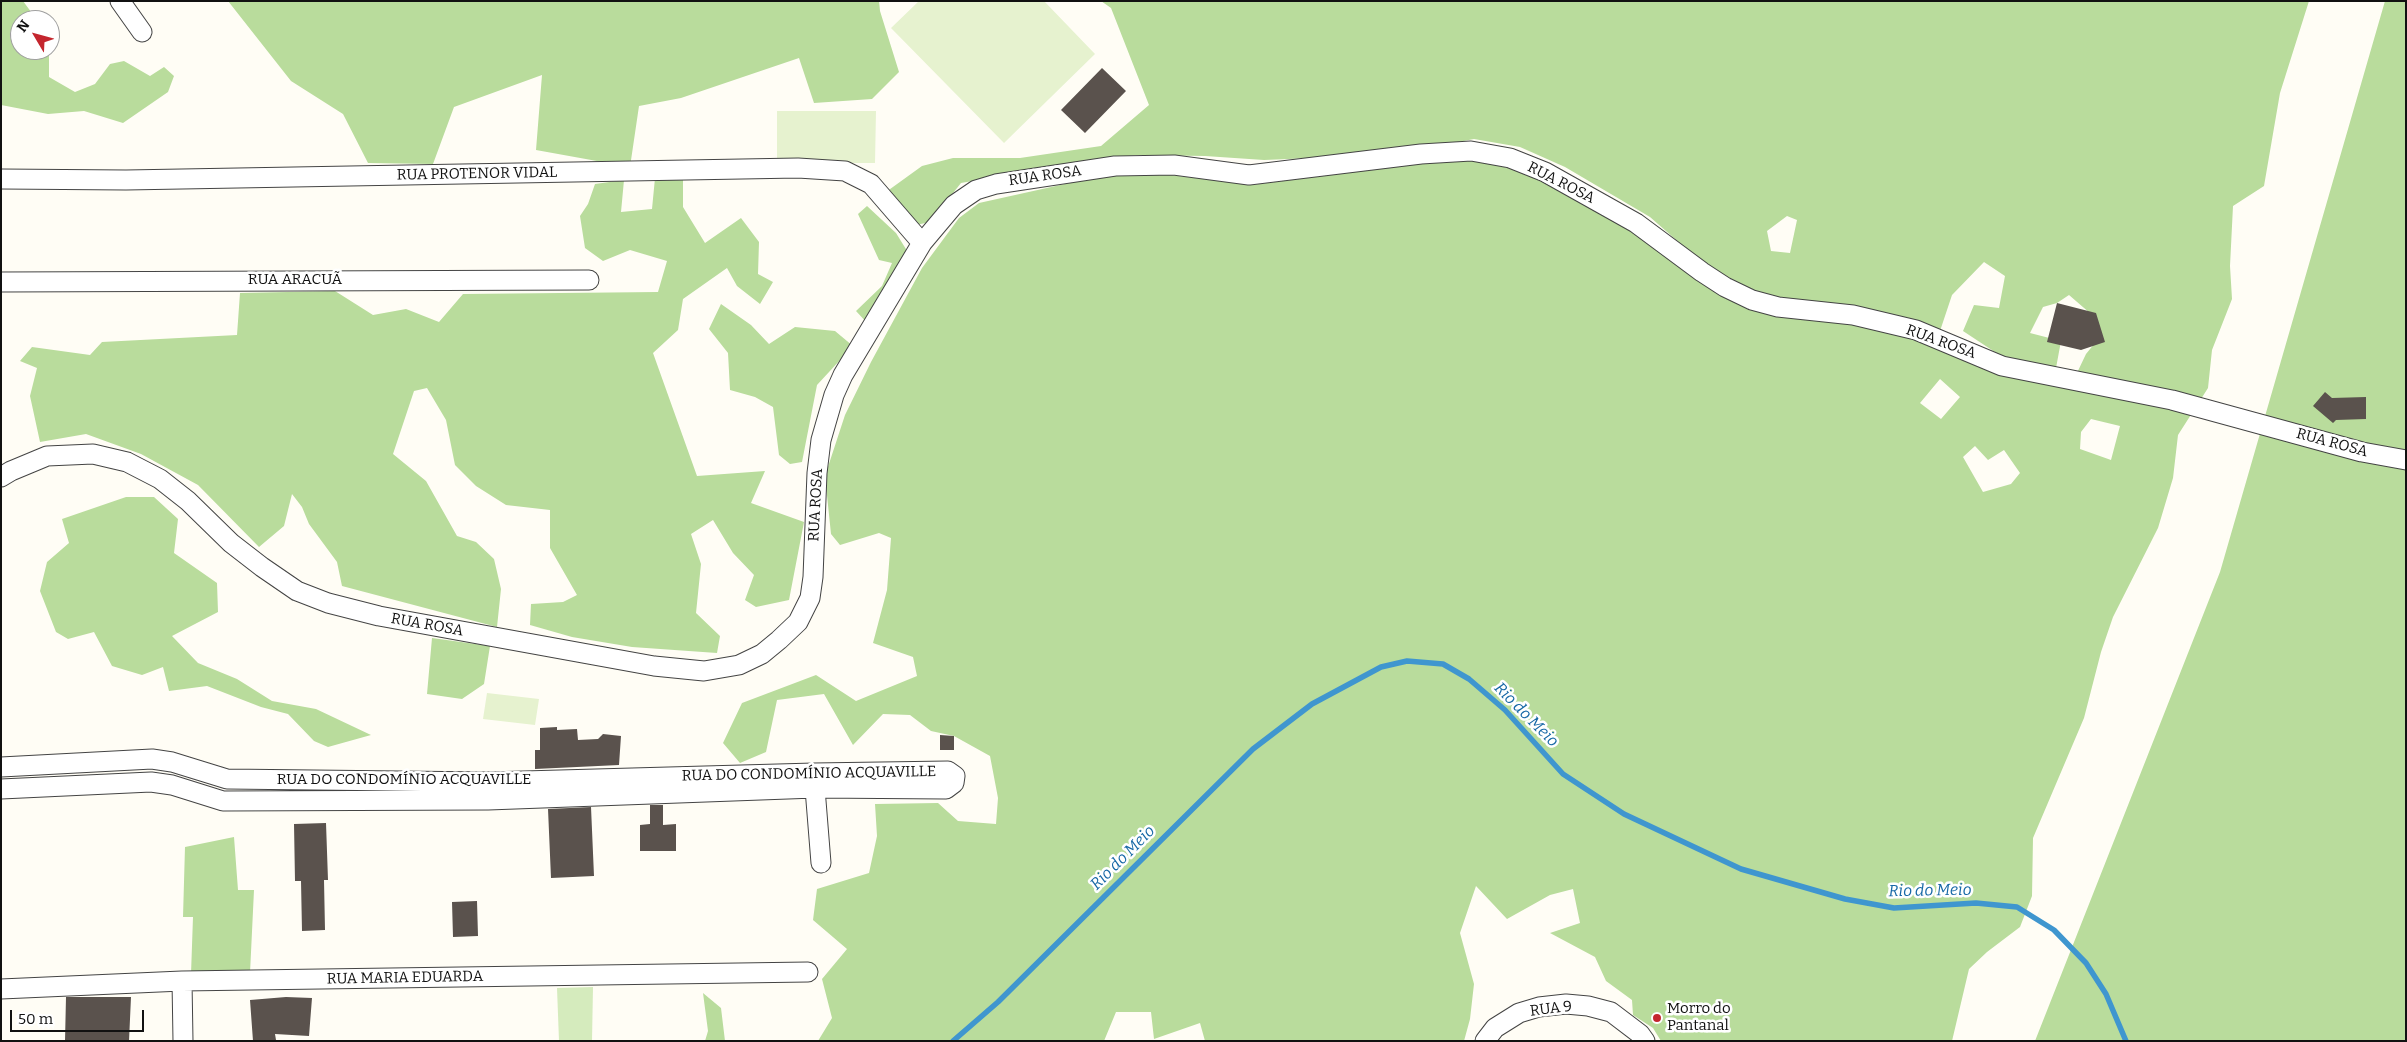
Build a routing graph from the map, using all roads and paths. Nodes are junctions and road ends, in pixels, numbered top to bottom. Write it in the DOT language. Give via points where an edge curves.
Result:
graph roads {
  1 [pos="120,1"];
  2 [pos="142,32"];
  3 [pos="1,179"];
  4 [pos="922,244"];
  5 [pos="589,280"];
  6 [pos="1,282"];
  7 [pos="2406,460"];
  8 [pos="1,477"];
  9 [pos="152,759"];
  10 [pos="1,766"];
  11 [pos="20,766"];
  12 [pos="322,780"];
  13 [pos="814,780"];
  14 [pos="151,782"];
  15 [pos="22,788"];
  16 [pos="1,789"];
  17 [pos="487,791"];
  18 [pos="322,800"];
  19 [pos="821,863"];
  20 [pos="808,972"];
  21 [pos="182,981"];
  22 [pos="1,989"];
  23 [pos="183,1041"];
  24 [pos="1485,1041"];
  25 [pos="1645,1041"];
  1 -- 2 [label="street"];
  3 -- 4 [label="street, RUA PROTENOR VIDAL" via="136,180 798,168 845,171 870,184"];
  4 -- 7 [label="street, RUA ROSA" via="954,205 976,190 996,184 1115,166 1174,165 1249,175 1471,151 1510,158 1545,172 1636,223 1702,272 1752,300 1916,330 2002,366 2172,400 2362,452"];
  4 -- 8 [label="street, RUA ROSA" via="843,376 827,415 817,473 810,598 798,622 779,640 762,654 739,665 704,671 654,666 379,616 328,603 297,591 231,543 160,480 126,462 93,454 47,456"];
  5 -- 6 [label="street, RUA ARACUÃ"];
  9 -- 11 [label="street, RUA DO CONDOMÍNIO ACQUAVILLE"];
  9 -- 12 [label="street, RUA DO CONDOMÍNIO ACQUAVILLE" via="227,779"];
  9 -- 14 [label="street"];
  10 -- 11 [label="street, RUA DO CONDOMÍNIO ACQUAVILLE"];
  11 -- 15 [label="street"];
  12 -- 17 [label="street, RUA DO CONDOMÍNIO ACQUAVILLE"];
  12 -- 18 [label="street"];
  13 -- 13 [label="street, RUA DO CONDOMÍNIO ACQUAVILLE" via="946,789 954,783 954,776 948,771"];
  13 -- 17 [label="street, RUA DO CONDOMÍNIO ACQUAVILLE"];
  13 -- 19 [label="street"];
  14 -- 15 [label="street, RUA DO CONDOMÍNIO ACQUAVILLE"];
  14 -- 18 [label="street, RUA DO CONDOMÍNIO ACQUAVILLE" via="223,801"];
  15 -- 16 [label="street, RUA DO CONDOMÍNIO ACQUAVILLE"];
  17 -- 18 [label="street, RUA DO CONDOMÍNIO ACQUAVILLE"];
  20 -- 21 [label="street, RUA MARIA EDUARDA"];
  21 -- 22 [label="street, RUA MARIA EDUARDA"];
  21 -- 23 [label="street"];
  24 -- 25 [label="street, RUA 9" via="1495,1028 1519,1013 1566,1004 1610,1012 1634,1028"];
}
